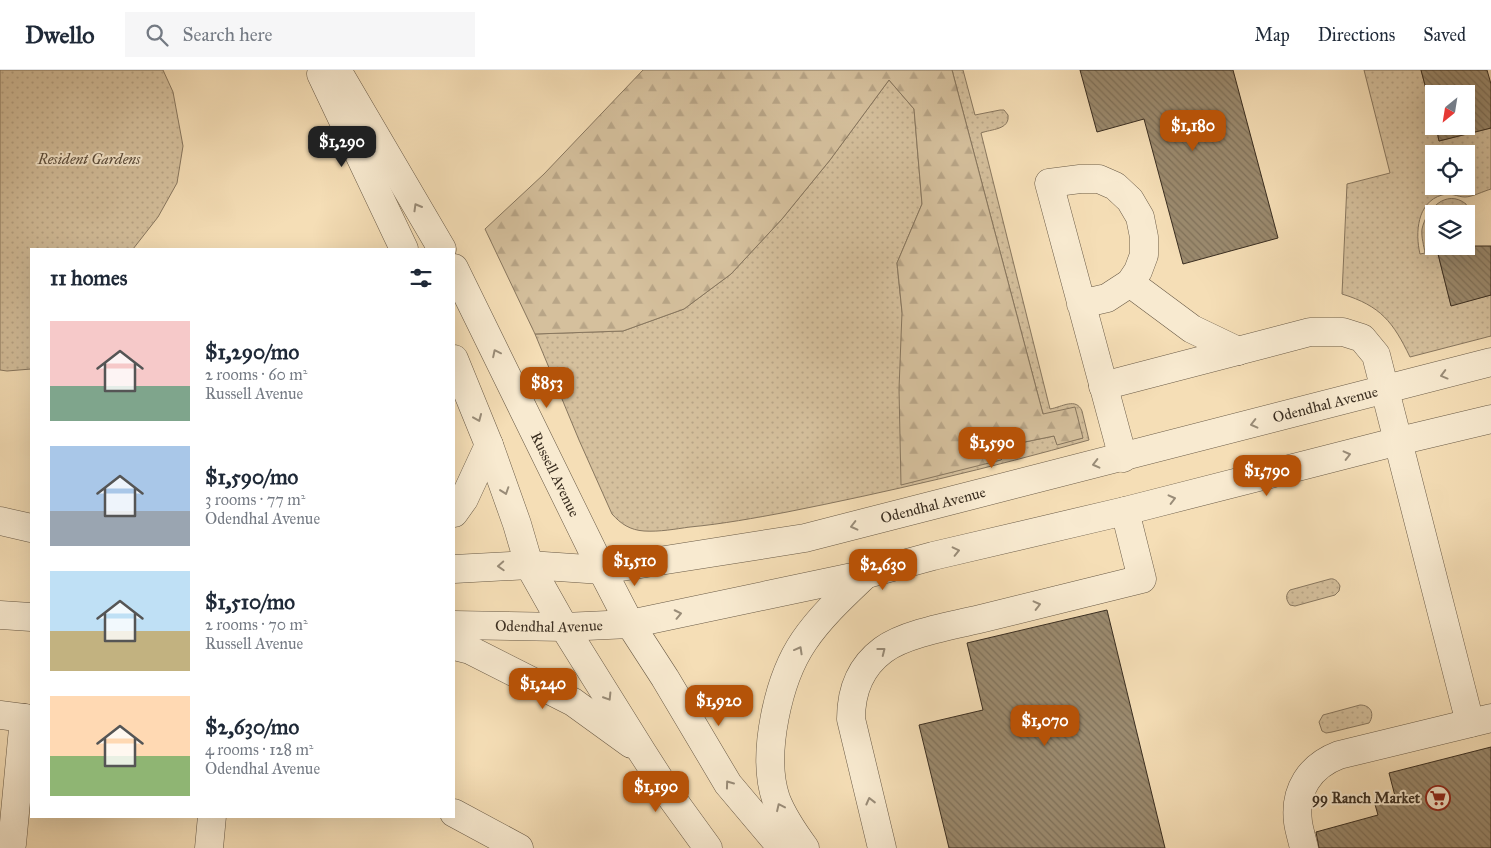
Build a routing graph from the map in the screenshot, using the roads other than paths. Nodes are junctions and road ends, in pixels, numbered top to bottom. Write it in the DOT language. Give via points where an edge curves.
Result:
graph roads {
  1 [pos="319,70"];
  2 [pos="337,70"];
  3 [pos="404,248"];
  4 [pos="441,248"];
  5 [pos="455,270"];
  6 [pos="1130,283"];
  7 [pos="1082,304"];
  8 [pos="1238,351"];
  9 [pos="455,361"];
  10 [pos="1491,362"];
  11 [pos="1103,386"];
  12 [pos="1386,390"];
  13 [pos="1491,419"];
  14 [pos="1399,441"];
  15 [pos="490,445"];
  16 [pos="1123,458"];
  17 [pos="1125,511"];
  18 [pos="455,512"];
  19 [pos="0,521"];
  20 [pos="30,528"];
  21 [pos="529,565"];
  22 [pos="455,569"];
  23 [pos="602,570"];
  24 [pos="867,574"];
  25 [pos="0,615"];
  26 [pos="30,617"];
  27 [pos="630,624"];
  28 [pos="455,625"];
  29 [pos="564,627"];
  30 [pos="455,646"];
  31 [pos="18,717"];
  32 [pos="1480,720"];
  33 [pos="642,752"];
  34 [pos="455,814"];
  35 [pos="212,818"];
  36 [pos="10,848"];
  37 [pos="209,848"];
  38 [pos="520,848"];
  39 [pos="708,848"];
  40 [pos="782,848"];
  41 [pos="806,848"];
  42 [pos="882,848"];
  43 [pos="1304,848"];
  1 -- 3 [label="street"];
  4 -- 2 [label="street, one-way"];
  23 -- 5 [label="street, Russell Avenue, one-way"];
  6 -- 7 [label="street" via="1107,298"];
  6 -- 7 [label="street" via="1144,255 1144,237 1140,217 1130,200 1115,186 1099,179 1049,184"];
  6 -- 8 [label="street" via="1192,329"];
  7 -- 11 [label="street"];
  8 -- 11 [label="street"];
  8 -- 12 [label="street" via="1310,332 1343,332 1362,338 1376,355"];
  9 -- 15 [label="street, one-way"];
  10 -- 12 [label="street, Odendhal Avenue, one-way"];
  11 -- 16 [label="street"];
  12 -- 14 [label="street"];
  12 -- 16 [label="street, Odendhal Avenue, one-way"];
  13 -- 14 [label="street, Odendhal Avenue"];
  17 -- 14 [label="street, Odendhal Avenue, one-way"];
  14 -- 32 [label="street"];
  15 -- 18 [label="street"];
  15 -- 21 [label="street, one-way"];
  16 -- 23 [label="street, Odendhal Avenue, one-way" via="805,538"];
  24 -- 17 [label="street, Odendhal Avenue, one-way"];
  42 -- 17 [label="street, one-way" via="851,719 854,690 872,659 902,639 1142,579"];
  19 -- 20 [label="street"];
  21 -- 22 [label="street, Odendhal Avenue, one-way"];
  21 -- 23 [label="street, Odendhal Avenue"];
  21 -- 29 [label="street"];
  23 -- 27 [label="street, Russell Avenue"];
  27 -- 24 [label="street, Odendhal Avenue, one-way"];
  41 -- 24 [label="street, one-way" via="789,825 776,798 771,772 777,705 804,641 834,604"];
  25 -- 26 [label="street"];
  27 -- 29 [label="street, Odendhal Avenue"];
  40 -- 27 [label="street, Russell Avenue, one-way" via="728,784"];
  28 -- 29 [label="street, Odendhal Avenue"];
  29 -- 33 [label="street, one-way"];
  30 -- 33 [label="street" via="470,650 573,702"];
  31 -- 36 [label="street"];
  32 -- 43 [label="street" via="1339,755 1319,765 1305,782 1298,802 1298,823"];
  33 -- 39 [label="street"];
  34 -- 38 [label="street"];
  35 -- 37 [label="street"];
}
